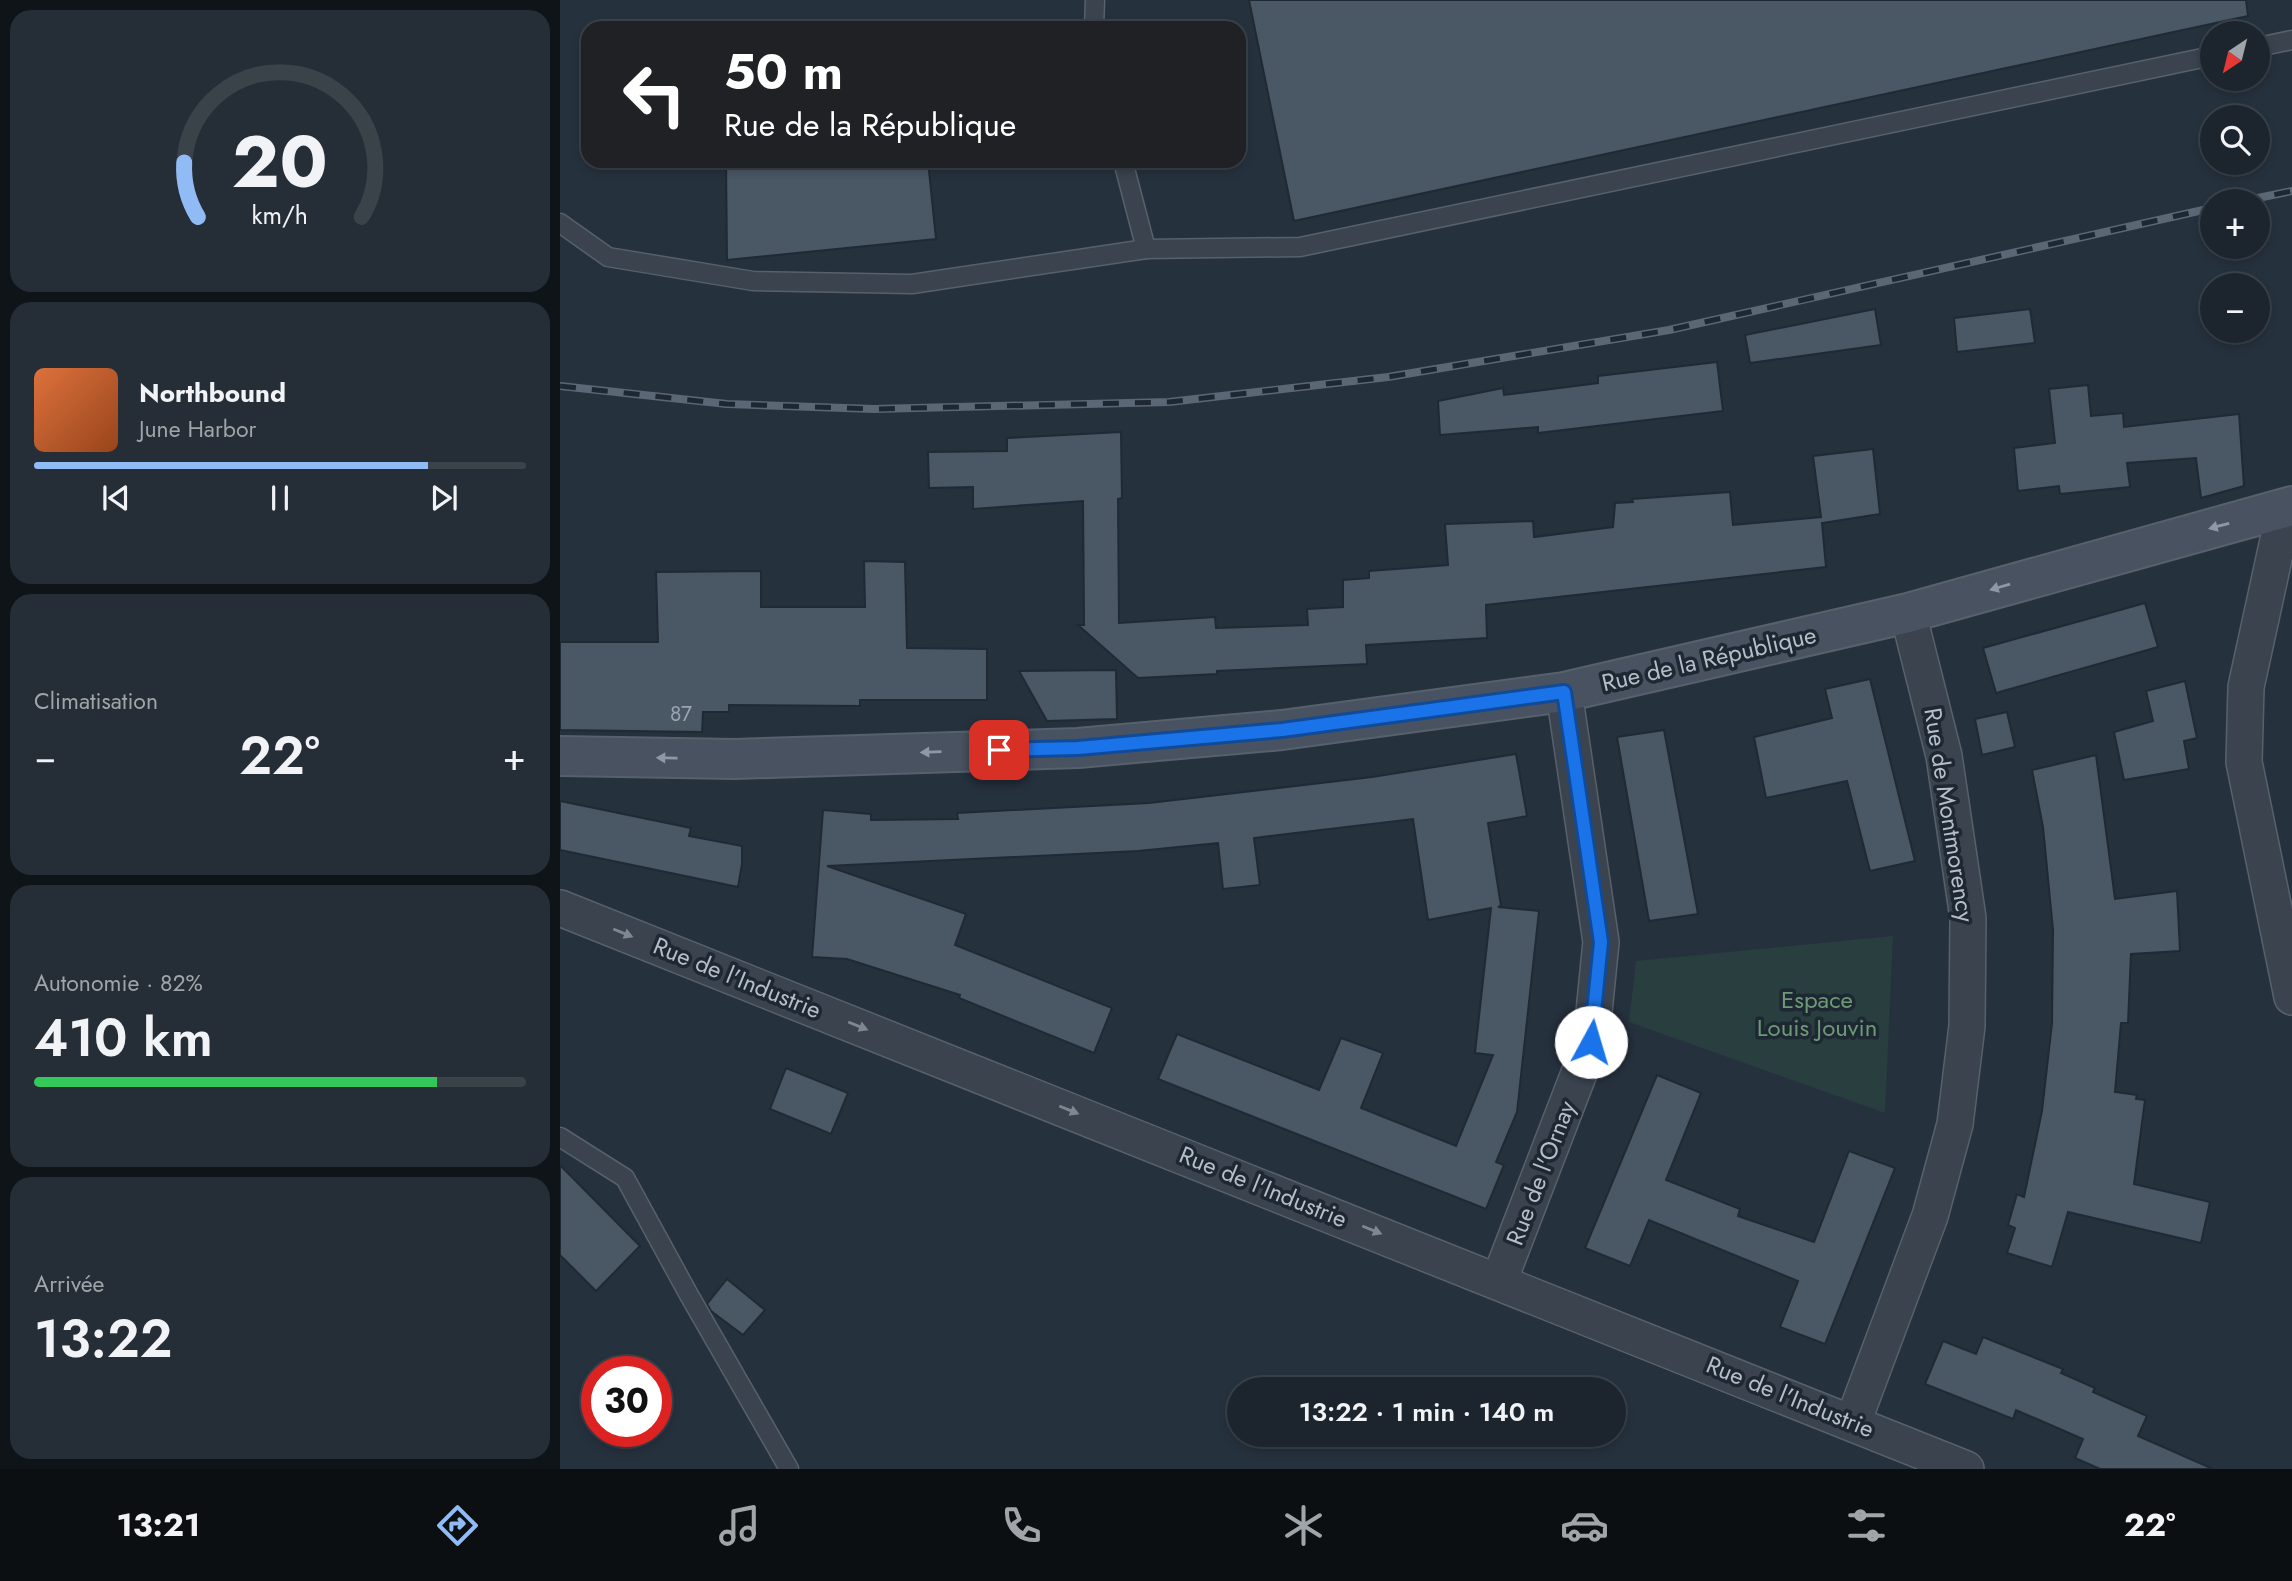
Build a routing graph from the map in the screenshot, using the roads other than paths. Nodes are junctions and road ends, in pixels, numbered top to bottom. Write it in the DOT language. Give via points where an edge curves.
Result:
graph roads {
  1 [pos="1095,0"];
  2 [pos="1094,21"];
  3 [pos="2292,40"];
  4 [pos="2270,45"];
  5 [pos="2200,59"];
  6 [pos="1125,168"];
  7 [pos="560,223"];
  8 [pos="1146,249"];
  9 [pos="2288,507"];
  10 [pos="1908,613"];
  11 [pos="1564,692"];
  12 [pos="560,756"];
  13 [pos="560,908"];
  14 [pos="2292,997"];
  15 [pos="560,1137"];
  16 [pos="1499,1281"];
  17 [pos="1853,1422"];
  18 [pos="789,1469"];
  19 [pos="1966,1469"];
  1 -- 2 [label="lane"];
  3 -- 4 [label="lane"];
  5 -- 8 [label="lane" via="1300,247"];
  6 -- 8 [label="lane"];
  7 -- 8 [label="lane" via="608,257 753,281 912,284"];
  9 -- 10 [label="street, Rue de la République, one-way"];
  9 -- 14 [label="street" via="2246,687 2244,762"];
  10 -- 11 [label="street, Rue de la République"];
  10 -- 17 [label="street, Rue de Montmorency" via="1944,756 1968,918 1967,1026 1955,1124 1930,1216"];
  11 -- 12 [label="street, Rue de la République, one-way" via="1282,730 1078,748 735,759"];
  11 -- 16 [label="street, Rue de l'Ornay" via="1601,942 1591,1042"];
  13 -- 16 [label="street, Rue de l'Industrie, one-way"];
  15 -- 18 [label="lane" via="625,1178"];
  16 -- 17 [label="street, Rue de l'Industrie"];
  17 -- 19 [label="street, Rue de l'Industrie"];
}
